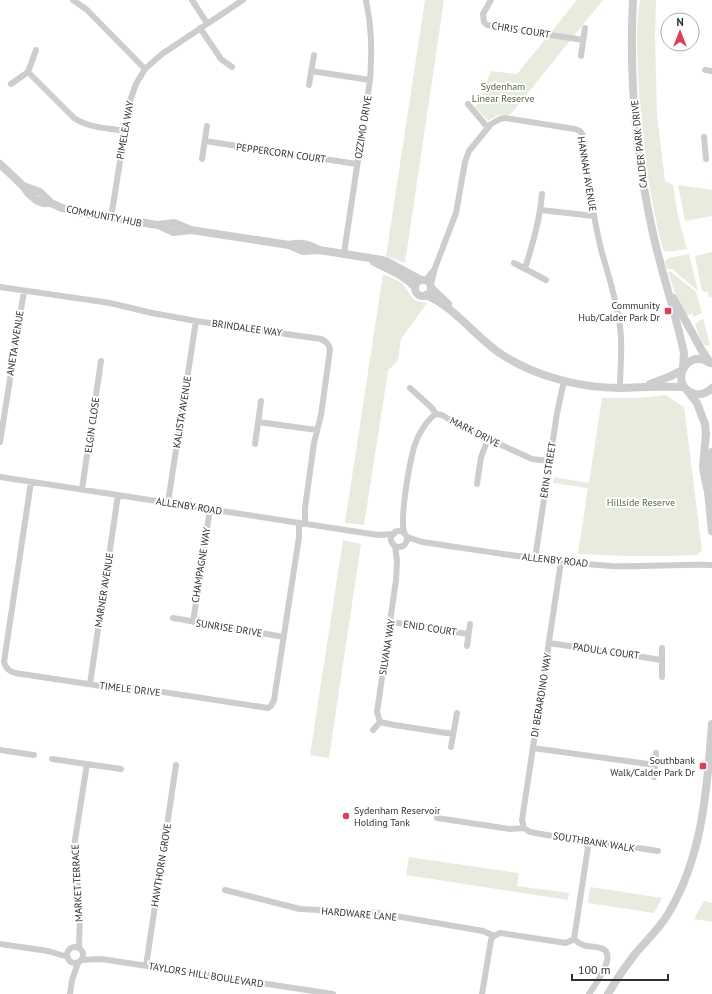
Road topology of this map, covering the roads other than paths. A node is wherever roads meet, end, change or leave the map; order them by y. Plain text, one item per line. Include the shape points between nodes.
1 (73, 0) edge
2 (192, 0) edge
3 (243, 0) edge
4 (366, 0) edge
5 (491, 0) edge
6 (633, 0) edge
7 (207, 23) junction
8 (200, 28) junction
9 (585, 28) dead end
10 (583, 40) junction
11 (36, 50) dead end
12 (314, 55) dead end
13 (581, 56) dead end
14 (232, 66) dead end
15 (145, 69) junction
16 (705, 70) dead end
17 (712, 70) edge
18 (311, 71) junction
19 (28, 72) junction
20 (370, 80) junction
21 (11, 84) dead end
22 (309, 85) dead end
23 (468, 104) dead end
24 (207, 126) dead end
25 (488, 128) junction
26 (125, 131) junction
27 (704, 137) dead end
28 (205, 141) junction
29 (705, 149) junction
30 (712, 150) edge
31 (202, 159) dead end
32 (706, 159) dead end
33 (0, 164) edge
34 (357, 164) junction
35 (542, 194) dead end
36 (541, 210) junction
37 (594, 216) junction
38 (111, 218) junction
39 (344, 253) junction
40 (361, 256) junction
41 (514, 263) dead end
42 (524, 268) junction
43 (546, 280) dead end
44 (427, 283) junction
45 (666, 286) junction
46 (0, 287) edge
47 (415, 287) junction
48 (24, 291) junction
49 (426, 295) junction
50 (460, 319) junction
51 (196, 321) junction
52 (101, 362) dead end
53 (710, 362) edge
54 (683, 369) junction
55 (564, 381) junction
56 (643, 386) junction
57 (410, 388) dead end
58 (622, 388) junction
59 (685, 388) junction
60 (712, 388) edge
61 (261, 401) dead end
62 (436, 414) junction
63 (258, 422) junction
64 (317, 430) junction
65 (488, 439) junction
66 (0, 442) edge
67 (255, 444) dead end
68 (712, 452) edge
69 (549, 462) junction
70 (0, 477) edge
71 (31, 482) junction
72 (477, 484) dead end
73 (82, 490) junction
74 (708, 492) junction
75 (118, 495) junction
76 (168, 502) junction
77 (210, 509) junction
78 (302, 523) junction
79 (712, 531) edge
80 (400, 539) junction
81 (534, 559) junction
82 (712, 561) edge
83 (561, 562) junction
84 (689, 564) junction
85 (712, 565) edge
86 (173, 618) dead end
87 (192, 622) junction
88 (391, 622) junction
89 (470, 624) dead end
90 (468, 634) junction
91 (284, 637) junction
92 (549, 643) junction
93 (467, 646) dead end
94 (662, 648) dead end
95 (662, 660) junction
96 (662, 677) dead end
97 (90, 684) junction
98 (457, 713) dead end
99 (380, 722) junction
100 (712, 724) edge
101 (373, 730) dead end
102 (453, 734) junction
103 (451, 747) dead end
104 (533, 748) junction
105 (0, 750) edge
106 (656, 753) dead end
107 (34, 755) dead end
108 (52, 760) dead end
109 (87, 764) junction
110 (176, 765) dead end
111 (655, 766) junction
112 (120, 769) dead end
113 (654, 777) dead end
114 (437, 818) dead end
115 (524, 828) junction
116 (585, 842) junction
117 (658, 851) dead end
118 (225, 890) dead end
119 (494, 936) junction
120 (574, 939) junction
121 (0, 944) edge
122 (75, 955) junction
123 (146, 966) junction
124 (70, 994) edge
125 (334, 994) edge
126 (482, 994) edge
127 (589, 994) edge
128 (608, 994) edge

1 - 15 street via 87,10
2 - 7 street
3 - 7 street, PIMELEA WAY
4 - 20 street, OZZIMO DRIVE via 372,35
5 - 10 street, CHRIS COURT via 483,14 484,22 488,25
6 - 45 street, CALDER PARK DRIVE via 632,65 638,146 648,212
7 - 8 street, PIMELEA WAY
8 - 14 street via 221,58
8 - 15 street, PIMELEA WAY
9 - 10 street
10 - 13 street
11 - 19 street
12 - 18 street
15 - 26 street, PIMELEA WAY via 130,98
16 - 17 street
18 - 20 street
18 - 22 street
19 - 21 street
19 - 26 street via 80,122
20 - 34 street, OZZIMO DRIVE
23 - 25 street
24 - 28 street
25 - 37 street, HANNAH AVENUE via 500,118 505,118 580,131
25 - 44 street, HANNAH AVENUE via 469,151 456,213
26 - 38 street, PIMELEA WAY
27 - 29 street
28 - 31 street
28 - 34 street, PEPPERCORN COURT
29 - 30 street
29 - 32 street
33 - 38 street, COMMUNITY HUB via 36,200 85,214
34 - 39 street, OZZIMO DRIVE
35 - 36 street
36 - 37 street
36 - 42 street via 532,248
37 - 58 street, HANNAH AVENUE via 617,309
38 - 39 street, COMMUNITY HUB via 158,226 173,232 191,230 289,245 303,251
39 - 40 street, COMMUNITY HUB
40 - 44 street, COMMUNITY HUB via 386,261
40 - 47 street, COMMUNITY HUB via 400,274
41 - 42 street
42 - 43 street
44 - 47 street via 417,283
44 - 49 street via 430,292
44 - 50 street, COMMUNITY HUB
45 - 53 street, CALDER PARK DRIVE
45 - 54 street, CALDER PARK DRIVE via 684,352
46 - 48 street, BRINDALEE WAY
47 - 49 street via 418,294
48 - 51 street, BRINDALEE WAY via 110,303
48 - 66 street, ANETA AVENUE
49 - 50 street, COMMUNITY HUB
50 - 55 street, COMMUNITY HUB via 501,354 523,366
51 - 64 street, BRINDALEE WAY via 326,341 330,350
51 - 76 street, KALISTA AVENUE
52 - 73 street, ELGIN CLOSE
53 - 54 street, COMMUNITY HUB via 692,360
54 - 56 street, COMMUNITY HUB
54 - 59 street, CALDER PARK DRIVE via 681,379
55 - 58 street, COMMUNITY HUB
55 - 69 street, ERIN STREET via 556,413
56 - 58 street, COMMUNITY HUB
56 - 59 street, COMMUNITY HUB
57 - 62 street, MARK DRIVE
59 - 60 street, COMMUNITY HUB via 702,394
59 - 74 street via 697,403 705,424 703,466
61 - 63 street
62 - 65 street, MARK DRIVE
62 - 80 street, SILVANA WAY via 414,446
63 - 64 street
63 - 67 street
64 - 78 street, BRINDALEE WAY
65 - 69 street, MARK DRIVE via 532,459
65 - 72 street via 481,457
68 - 74 street
69 - 81 street, ERIN STREET
70 - 71 street, ALLENBY ROAD
71 - 73 street, ALLENBY ROAD
71 - 97 street, TIMELE DRIVE via 4,662 10,671 15,673
73 - 75 street, ALLENBY ROAD
74 - 79 street
75 - 76 street, ALLENBY ROAD
75 - 97 street, MARNER AVENUE
76 - 77 street, ALLENBY ROAD
77 - 78 street, ALLENBY ROAD
77 - 87 street, CHAMPAGNE WAY
78 - 80 street, ALLENBY ROAD
78 - 91 street, TIMELE DRIVE
80 - 81 street, ALLENBY ROAD
80 - 88 street, SILVANA WAY
81 - 83 street, ALLENBY ROAD
82 - 84 street, ALLENBY ROAD
83 - 84 street, ALLENBY ROAD via 613,566
83 - 92 street, DI BERARDINO WAY
84 - 85 street, ALLENBY ROAD
86 - 87 street, SUNRISE DRIVE
87 - 91 street, SUNRISE DRIVE
88 - 90 street, ENID COURT
88 - 99 street, SILVANA WAY via 377,712
89 - 90 street, ENID COURT
90 - 93 street, ENID COURT
91 - 97 street, TIMELE DRIVE via 274,700 268,708 137,688
92 - 95 street, PADULA COURT
92 - 104 street, DI BERARDINO WAY
94 - 95 street
95 - 96 street
98 - 102 street
99 - 101 street
99 - 102 street
100 - 128 street via 702,814 696,850 688,873 667,915
102 - 103 street
104 - 111 street
104 - 115 street, DI BERARDINO WAY via 522,821
105 - 107 street
106 - 111 street
108 - 109 street
109 - 112 street
109 - 122 street, MARKET TERRACE via 74,840 79,900
110 - 123 street, HAWTHORN GROVE
111 - 113 street
114 - 115 street, SOUTHBANK WALK via 510,829
115 - 116 street, SOUTHBANK WALK via 530,832
116 - 117 street, SOUTHBANK WALK
116 - 120 street via 588,847
118 - 119 street, HARDWARE LANE via 289,907 378,913 483,931
119 - 120 street via 500,933 566,943
119 - 126 street via 491,940
120 - 127 street via 585,946 603,949 608,957 607,965
121 - 122 street, TAYLORS HILL BOULEVARD
122 - 123 street, TAYLORS HILL BOULEVARD
122 - 124 street, MARKET TERRACE
123 - 125 street, TAYLORS HILL BOULEVARD

